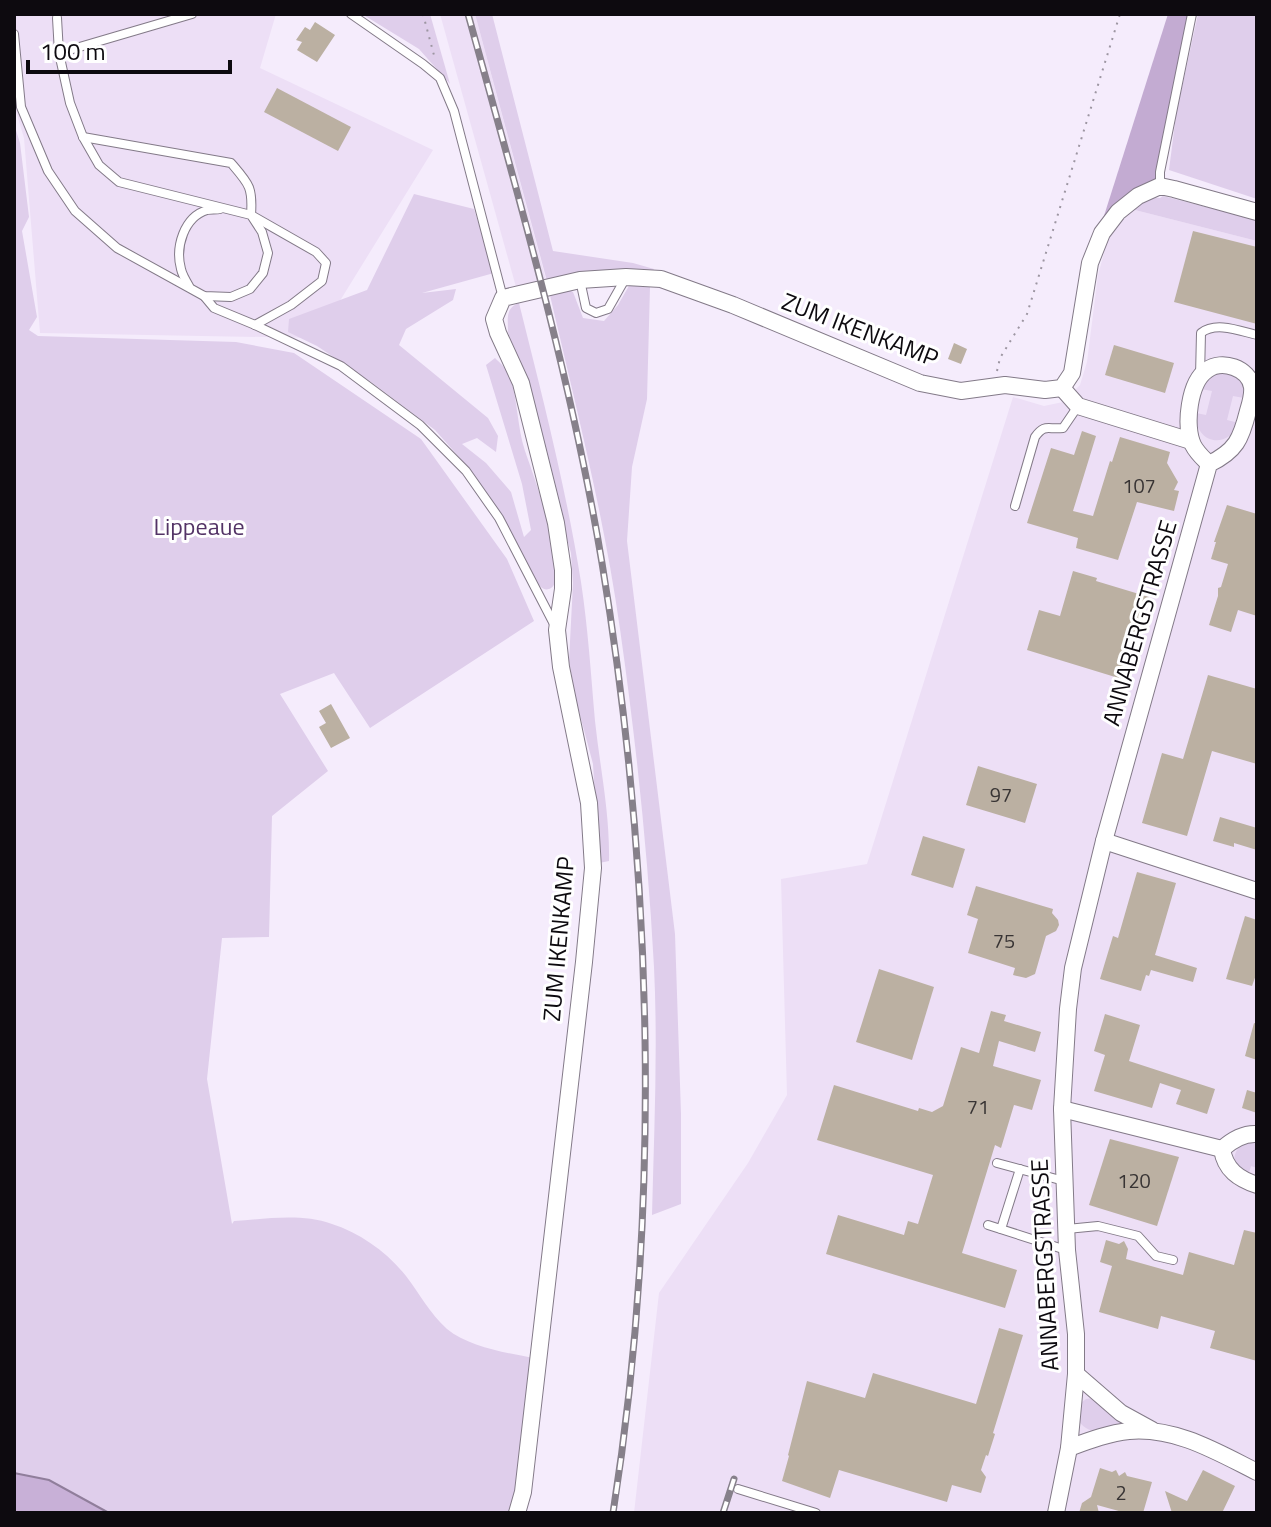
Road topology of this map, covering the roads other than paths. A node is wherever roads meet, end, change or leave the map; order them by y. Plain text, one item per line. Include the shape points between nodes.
1 (67, 14) edge
2 (192, 14) edge
3 (351, 14) edge
4 (1192, 14) edge
5 (57, 16) edge
6 (14, 34) edge
7 (59, 53) junction
8 (83, 137) junction
9 (1160, 186) junction
10 (226, 209) junction
11 (1257, 212) edge
12 (251, 215) junction
13 (626, 277) junction
14 (580, 280) junction
15 (189, 287) junction
16 (204, 296) junction
17 (510, 297) junction
18 (255, 325) junction
19 (1257, 335) edge
20 (1252, 374) edge
21 (1200, 376) junction
22 (1062, 388) junction
23 (1078, 406) junction
24 (1191, 441) junction
25 (1209, 464) junction
26 (1015, 506) dead end
27 (557, 630) junction
28 (1104, 841) junction
29 (1257, 891) edge
30 (1062, 1109) junction
31 (1257, 1134) edge
32 (1222, 1149) junction
33 (997, 1163) dead end
34 (1020, 1169) junction
35 (1064, 1181) junction
36 (1257, 1185) edge
37 (988, 1225) dead end
38 (1001, 1229) junction
39 (1066, 1229) junction
40 (1067, 1250) junction
41 (1173, 1260) dead end
42 (1076, 1374) junction
43 (1154, 1431) junction
44 (1069, 1448) junction
45 (1257, 1472) edge
46 (738, 1489) dead end
47 (517, 1513) edge
48 (816, 1513) edge
49 (1056, 1513) edge

1 - 5 lane
2 - 7 lane
3 - 17 lane via 440,78
4 - 9 lane
5 - 7 lane
6 - 15 lane via 21,107 48,171 75,211 117,248
7 - 8 lane
8 - 10 lane via 99,165 119,182
8 - 12 lane via 231,163 252,194
9 - 11 street
9 - 22 street via 1118,212 1102,233 1090,263 1072,373
10 - 12 lane
10 - 15 lane via 194,217 184,232 178,248
12 - 16 lane via 268,253 263,273 250,289 231,297
12 - 18 lane via 326,263 322,281
13 - 14 street, ZUM IKENKAMP
13 - 14 lane via 608,309 596,313 586,308
13 - 22 street, ZUM IKENKAMP via 661,279 920,383 961,391 1005,385
14 - 17 street, ZUM IKENKAMP
15 - 16 lane
16 - 18 lane via 214,308
17 - 27 street, ZUM IKENKAMP via 494,319 521,383 556,523 563,579
18 - 27 lane via 341,366 443,447 499,518
19 - 21 lane via 1207,327 1201,333
20 - 21 street via 1218,364
20 - 25 street via 1242,435
21 - 24 street via 1189,416
22 - 23 street
23 - 24 street
23 - 26 lane via 1063,428 1045,427 1035,437
24 - 25 street
25 - 28 street, ANNABERGSTRASSE
27 - 47 street, ZUM IKENKAMP via 589,803 593,868
28 - 29 street
28 - 30 street, ANNABERGSTRASSE via 1073,968
30 - 32 street
30 - 35 street, ANNABERGSTRASSE
31 - 32 street via 1241,1136
32 - 36 street via 1235,1175
33 - 34 lane
34 - 35 lane
34 - 38 lane
35 - 39 street, ANNABERGSTRASSE
37 - 38 lane
38 - 40 lane
39 - 40 street, ANNABERGSTRASSE
39 - 41 lane via 1098,1226 1138,1236 1156,1256
40 - 42 street, ANNABERGSTRASSE
42 - 43 street via 1121,1413
42 - 44 street, ANNABERGSTRASSE
43 - 44 street via 1114,1434
43 - 45 street via 1187,1439
44 - 49 street, ANNABERGSTRASSE
46 - 48 lane

